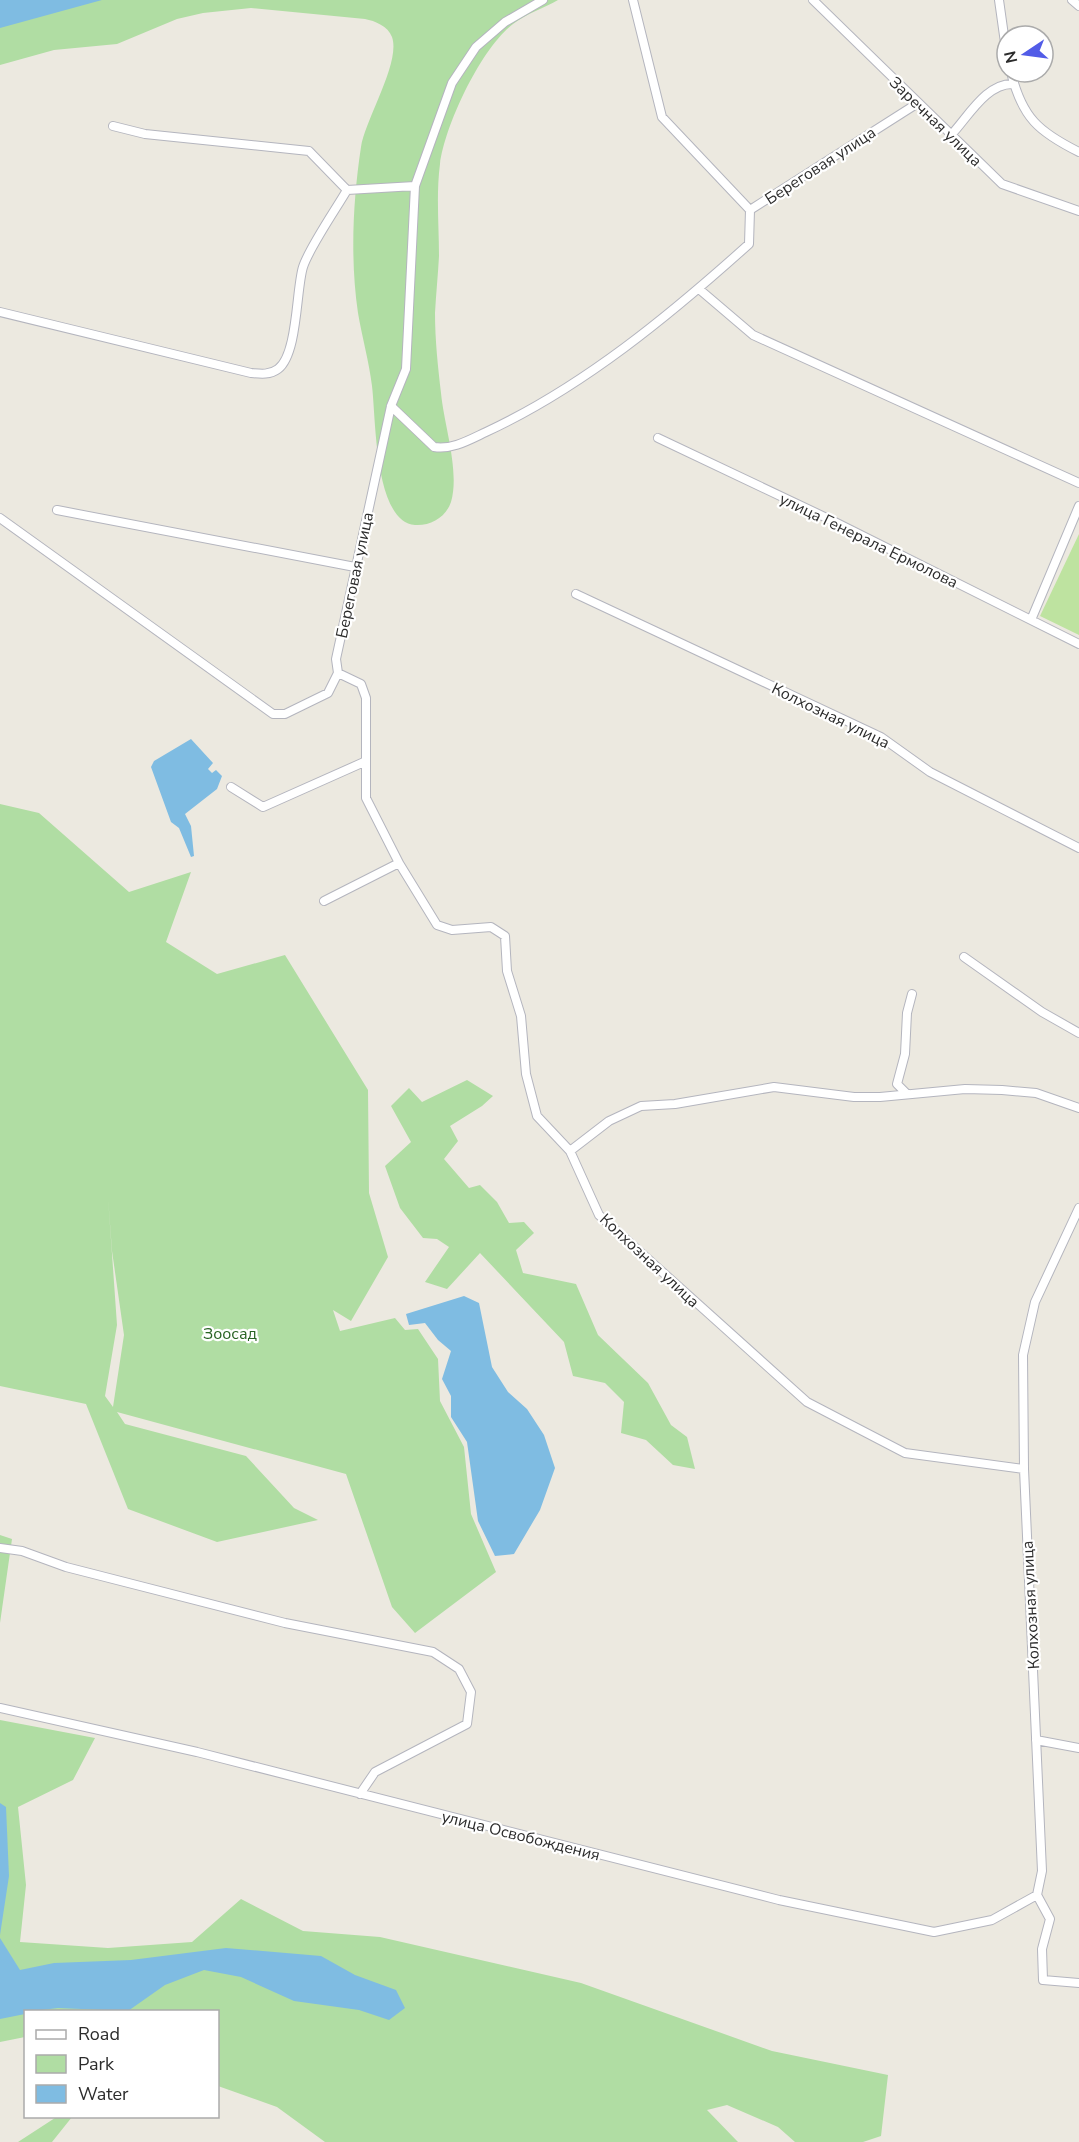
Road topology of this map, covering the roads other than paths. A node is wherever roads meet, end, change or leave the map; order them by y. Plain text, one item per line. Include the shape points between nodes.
1 (543, 0) edge
2 (633, 0) edge
3 (813, 0) edge
4 (999, 0) edge
5 (1072, 0) edge
6 (1079, 6) edge
7 (1002, 24) edge
8 (1002, 84) edge
9 (1014, 84) edge
10 (918, 103) junction
11 (113, 126) dead end
12 (951, 135) junction
13 (1079, 152) edge
14 (415, 186) junction
15 (347, 190) junction
16 (750, 210) junction
17 (1079, 211) edge
18 (699, 289) junction
19 (0, 312) edge
20 (391, 406) junction
21 (658, 438) dead end
22 (1079, 483) edge
23 (1079, 506) edge
24 (57, 510) dead end
25 (0, 518) edge
26 (355, 567) junction
27 (576, 594) dead end
28 (1031, 620) junction
29 (1079, 644) edge
30 (338, 673) junction
31 (364, 762) junction
32 (231, 787) dead end
33 (1079, 848) edge
34 (399, 863) junction
35 (324, 901) dead end
36 (964, 957) dead end
37 (912, 994) dead end
38 (1079, 1033) edge
39 (908, 1094) junction
40 (1079, 1108) edge
41 (570, 1151) junction
42 (1079, 1208) edge
43 (1024, 1469) junction
44 (0, 1548) edge
45 (0, 1708) edge
46 (1036, 1740) junction
47 (1079, 1748) edge
48 (360, 1794) junction
49 (1037, 1895) junction
50 (1079, 1983) edge

1 - 14 street, Береговая улица via 505,22 476,47 452,83
2 - 16 street, Береговая улица via 662,117
3 - 10 street, Заречная улица
4 - 7 street
5 - 6 street
8 - 12 street via 991,90
9 - 13 street via 1028,114 1046,136
10 - 12 street, Заречная улица
10 - 16 street, Береговая улица
11 - 15 street via 145,134 309,151
12 - 17 street, Заречная улица via 1002,184
14 - 15 street
14 - 20 street, Береговая улица via 406,369
15 - 19 street via 303,266 300,303 287,356 279,368 267,374
16 - 18 street via 749,244
18 - 20 street via 527,413 460,444 443,449 434,447
18 - 22 street via 753,335
20 - 26 street, Береговая улица
21 - 28 street, улица Генерала Ермолова
23 - 28 street
24 - 26 street
25 - 30 street via 273,714 285,714 328,693
26 - 30 street, Береговая улица via 336,659
27 - 33 street, Колхозная улица via 881,737 930,772
28 - 29 street, улица Генерала Ермолова
30 - 31 street via 361,684 366,698
31 - 32 street via 263,807
31 - 34 street via 366,798
34 - 35 street
34 - 41 street, Колхозная улица via 437,925 452,930 491,927 505,936 507,971 521,1016 526,1074 537,1116
36 - 38 street
37 - 39 street via 897,1084
39 - 40 street via 965,1089 1036,1093
39 - 41 street via 854,1097 774,1087 641,1106 609,1120
41 - 43 street, Колхозная улица via 599,1215 807,1402 905,1453
42 - 43 street, Колхозная улица via 1035,1302 1023,1355
43 - 46 street, Колхозная улица
44 - 48 street via 285,1623 433,1652 459,1669 471,1692 467,1724 375,1772
45 - 48 street, улица Освобождения
46 - 47 street
46 - 49 street, Колхозная улица via 1042,1871
48 - 49 street, улица Освобождения via 779,1900 934,1932 992,1920
49 - 50 street via 1050,1919 1042,1949 1043,1980

